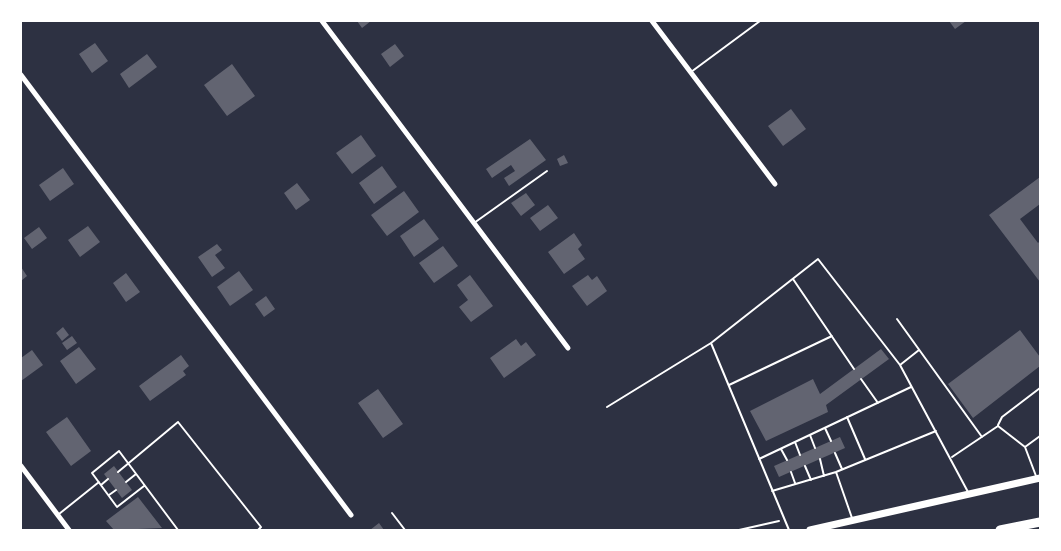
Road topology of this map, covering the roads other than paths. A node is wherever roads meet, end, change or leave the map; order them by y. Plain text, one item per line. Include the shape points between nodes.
1 (322, 21) edge
2 (652, 21) edge
3 (760, 21) edge
4 (691, 72) junction
5 (21, 75) edge
6 (547, 171) dead end
7 (775, 184) dead end
8 (474, 224) junction
9 (793, 279) junction
10 (897, 319) dead end
11 (832, 336) junction
12 (711, 343) junction
13 (568, 348) dead end
14 (919, 350) junction
15 (900, 365) junction
16 (854, 369) dead end
17 (861, 379) dead end
18 (729, 385) junction
19 (911, 387) junction
20 (1040, 388) edge
21 (878, 403) junction
22 (606, 407) dead end
23 (847, 417) junction
24 (998, 426) junction
25 (825, 428) junction
26 (937, 431) junction
27 (810, 435) junction
28 (1040, 436) edge
29 (982, 437) junction
30 (831, 441) dead end
31 (795, 442) junction
32 (1025, 447) junction
33 (815, 448) dead end
34 (781, 449) junction
35 (835, 453) dead end
36 (800, 455) dead end
37 (951, 457) junction
38 (759, 459) junction
39 (820, 459) dead end
40 (787, 460) dead end
41 (865, 460) junction
42 (129, 464) junction
43 (21, 466) edge
44 (805, 466) dead end
45 (842, 470) junction
46 (118, 472) dead end
47 (791, 472) dead end
48 (836, 472) junction
49 (136, 474) junction
50 (824, 476) junction
51 (108, 479) dead end
52 (1038, 479) edge
53 (811, 480) junction
54 (126, 482) dead end
55 (100, 484) junction
56 (795, 484) junction
57 (144, 486) junction
58 (116, 490) dead end
59 (772, 491) junction
60 (969, 494) junction
61 (109, 495) junction
62 (392, 513) dead end
63 (57, 515) junction
64 (351, 515) dead end
65 (853, 520) junction
66 (1040, 522) edge
67 (69, 530) edge
68 (178, 530) edge
69 (258, 530) edge
70 (405, 530) edge
71 (789, 530) edge
72 (810, 530) edge
73 (1000, 530) edge

1 - 8 street
2 - 4 street
3 - 4 lane
4 - 7 street
5 - 64 street
6 - 8 lane
8 - 13 street
9 - 11 lane
9 - 12 lane
9 - 15 lane via 818,259
10 - 14 lane
11 - 16 lane
11 - 18 lane
12 - 18 lane
12 - 22 lane
14 - 15 lane
14 - 29 lane
15 - 19 lane
17 - 21 lane
18 - 38 lane
19 - 21 lane
19 - 26 lane
20 - 24 lane via 1002,417
21 - 23 lane
23 - 25 lane
23 - 41 lane
24 - 29 lane
24 - 32 lane
25 - 27 lane
25 - 30 lane
26 - 37 lane
26 - 41 lane
27 - 31 lane
27 - 33 lane
28 - 32 lane
29 - 37 lane
31 - 34 lane
31 - 36 lane
32 - 52 lane
34 - 38 lane
34 - 40 lane
35 - 45 lane
37 - 60 lane
38 - 59 lane
39 - 50 lane
41 - 45 lane
42 - 46 lane
42 - 49 lane
42 - 55 lane via 119,451 92,473
42 - 69 lane via 178,422 261,527
43 - 63 street
44 - 53 lane
45 - 48 lane
47 - 56 lane
48 - 50 lane
48 - 65 lane
49 - 54 lane
49 - 57 lane
50 - 53 lane
51 - 55 lane
52 - 60 main road
53 - 56 lane
55 - 61 lane
55 - 63 lane
56 - 59 lane
57 - 61 lane via 117,507
57 - 68 lane
58 - 61 lane
59 - 71 lane
60 - 65 main road
62 - 70 lane
63 - 67 street
65 - 72 main road
66 - 73 highway

